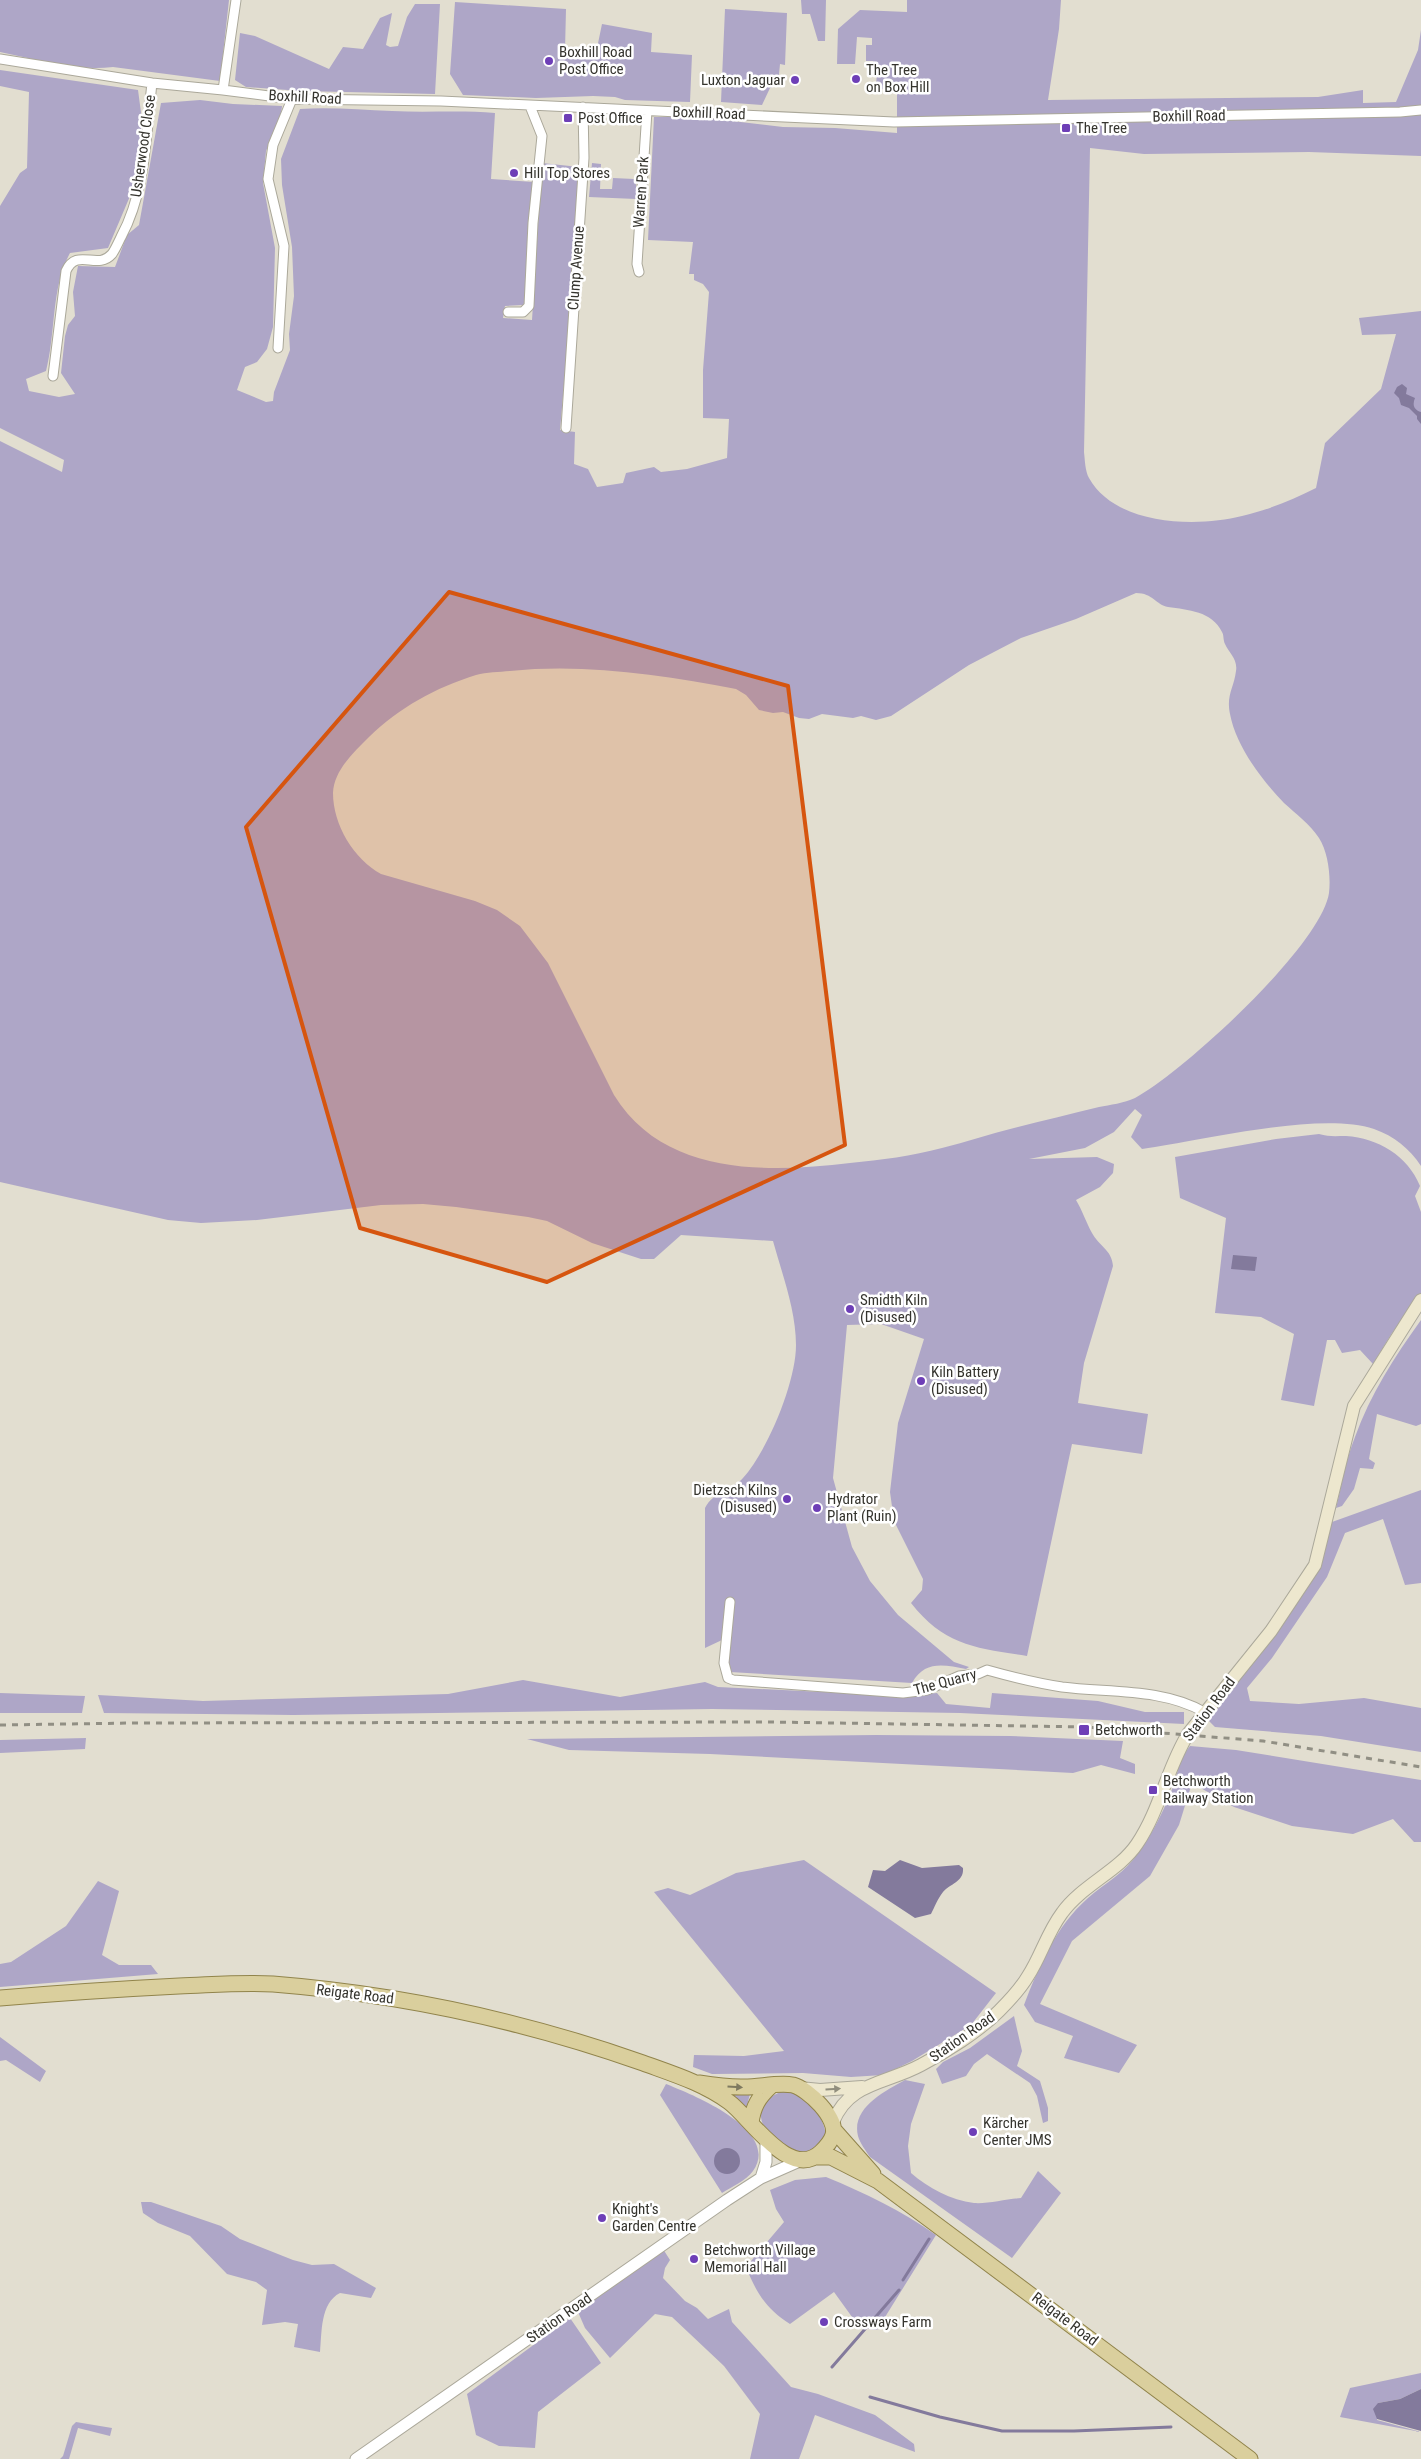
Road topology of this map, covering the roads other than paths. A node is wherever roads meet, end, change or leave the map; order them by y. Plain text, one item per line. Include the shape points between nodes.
1 (236, 0) edge
2 (0, 59) edge
3 (152, 83) junction
4 (223, 90) junction
5 (292, 99) junction
6 (530, 106) junction
7 (583, 107) junction
8 (1421, 110) edge
9 (646, 111) junction
10 (640, 272) dead end
11 (508, 312) dead end
12 (278, 348) dead end
13 (53, 376) dead end
14 (566, 428) dead end
15 (1421, 1300) edge
16 (730, 1602) dead end
17 (1204, 1712) junction
18 (0, 1998) edge
19 (699, 2083) junction
20 (771, 2086) junction
21 (867, 2086) junction
22 (800, 2088) junction
23 (751, 2122) junction
24 (833, 2126) junction
25 (766, 2141) junction
26 (810, 2158) junction
27 (761, 2178) junction
28 (878, 2181) junction
29 (356, 2459) edge
30 (1250, 2459) edge

1 - 4 street
2 - 3 street, Boxhill Road
3 - 4 street, Boxhill Road
3 - 13 street, Usherwood Close via 141,180 131,219 111,254 102,261 75,259 69,264
4 - 5 street, Boxhill Road
5 - 6 street, Boxhill Road
5 - 12 street via 273,146 268,179 284,246
6 - 7 street, Boxhill Road
6 - 11 street via 542,136 529,306 523,312
7 - 9 street, Boxhill Road
7 - 14 street, Clump Avenue via 584,158
8 - 9 street, Boxhill Road via 901,122
9 - 10 street, Warren Park via 637,264
15 - 17 main road, Station Road via 1354,1406 1315,1565 1272,1631
16 - 17 street, The Quarry via 724,1663 728,1678 733,1680 903,1693 927,1690 958,1676 987,1670 1062,1687 1134,1693 1186,1702
17 - 21 main road, Station Road via 1180,1749 1136,1846 1079,1893 1062,1912 1042,1944 1028,1977 998,2012 922,2065
18 - 19 main road, Reigate Road via 102,1990 273,1984 387,1998 499,2020 582,2043
19 -> 20 main road, Reigate Road via 739,2088
19 - 23 main road, Reigate Road via 731,2103
20 - 22 main road
20 - 23 main road via 752,2109
22 -> 21 main road, Station Road via 820,2090
21 - 24 main road, Station Road via 848,2097 838,2108
22 - 24 main road via 823,2108
23 - 25 main road
24 - 26 main road via 831,2140
24 - 28 main road, Reigate Road
25 - 26 main road via 791,2157
25 - 27 street via 766,2162
26 - 27 street, Station Road
26 - 28 main road, Reigate Road via 830,2157
27 - 29 street, Station Road
28 - 30 main road, Reigate Road

